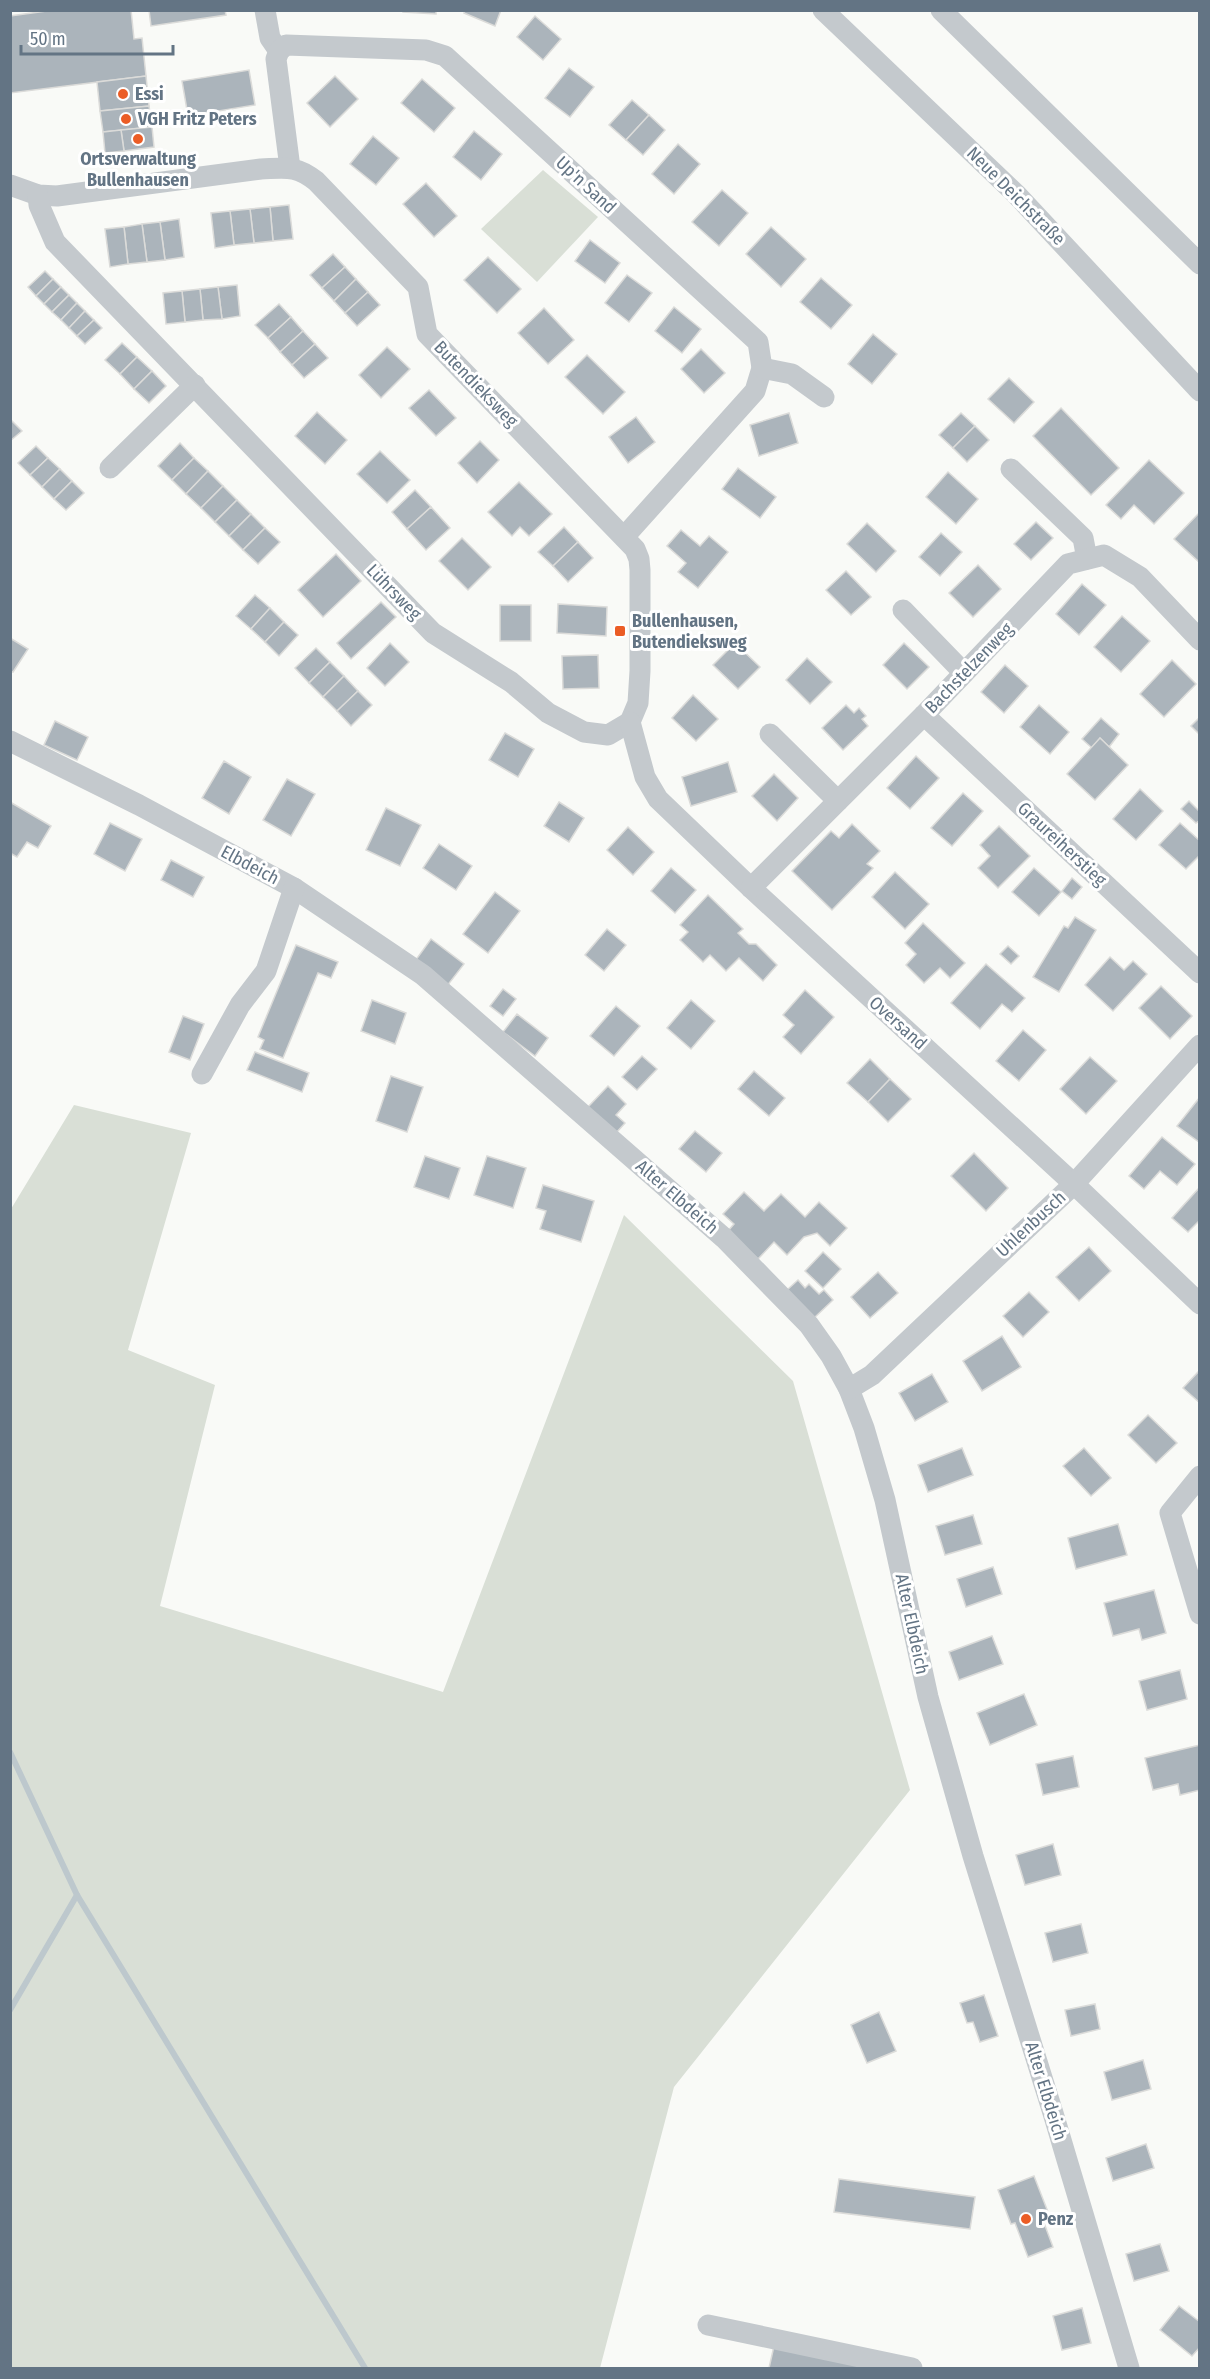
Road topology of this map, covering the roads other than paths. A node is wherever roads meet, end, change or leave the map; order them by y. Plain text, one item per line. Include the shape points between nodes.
1 (265, 10) edge
2 (823, 10) edge
3 (941, 10) edge
4 (279, 51) junction
5 (290, 168) junction
6 (10, 186) edge
7 (38, 195) junction
8 (1200, 264) edge
9 (762, 368) junction
10 (195, 385) junction
11 (1200, 391) edge
12 (824, 397) dead end
13 (110, 468) dead end
14 (1011, 469) dead end
15 (624, 537) junction
16 (1087, 559) junction
17 (903, 610) dead end
18 (1200, 640) edge
19 (964, 674) junction
20 (924, 715) junction
21 (630, 722) junction
22 (770, 734) dead end
23 (10, 741) edge
24 (838, 801) junction
25 (294, 888) junction
26 (751, 888) junction
27 (1200, 973) edge
28 (472, 1018) joint
29 (1200, 1045) edge
30 (202, 1074) dead end
31 (1074, 1184) junction
32 (1200, 1304) edge
33 (849, 1389) junction
34 (1200, 1476) edge
35 (1200, 1614) edge
36 (708, 2325) dead end
37 (912, 2368) edge
38 (1129, 2368) edge

1 - 4 street via 270,38
2 - 11 street, Neue Deichstraße via 1016,194
3 - 8 street
4 - 5 street via 277,71
4 - 9 street, Up'n Sand via 295,43 426,50 445,56 758,342
5 - 7 street via 81,194
5 - 15 street, Butendieksweg via 299,169 316,182 418,287 427,334
6 - 7 street
7 - 10 street, Lührsweg via 56,242
9 - 12 street via 792,374
9 - 15 street via 755,391
10 - 13 street
10 - 21 street, Lührsweg via 434,633 511,682 548,713 584,732 608,735
14 - 16 street via 1083,538
15 - 21 street, Butendieksweg via 639,559 640,570 638,704
16 - 18 street via 1104,555 1140,578
16 - 19 street, Bachstelzenweg via 1068,564
17 - 19 street
19 - 20 street, Bachstelzenweg
20 - 24 street, Bachstelzenweg
20 - 27 street, Graureiherstieg
21 - 26 street, Oversand via 645,777 658,799
22 - 24 street
23 - 25 street, Elbdeich
24 - 26 street, Bachstelzenweg
25 - 28 street, Elbdeich via 423,975
25 - 30 street via 266,971 240,1005
26 - 31 street, Oversand
28 - 33 street, Alter Elbdeich via 761,1274 809,1325
29 - 31 street, Uhlenbusch
31 - 32 street, Oversand
31 - 33 street, Uhlenbusch via 872,1375
33 - 38 street, Alter Elbdeich via 885,1500 928,1697 972,1856
34 - 35 street via 1170,1513
36 - 37 street

